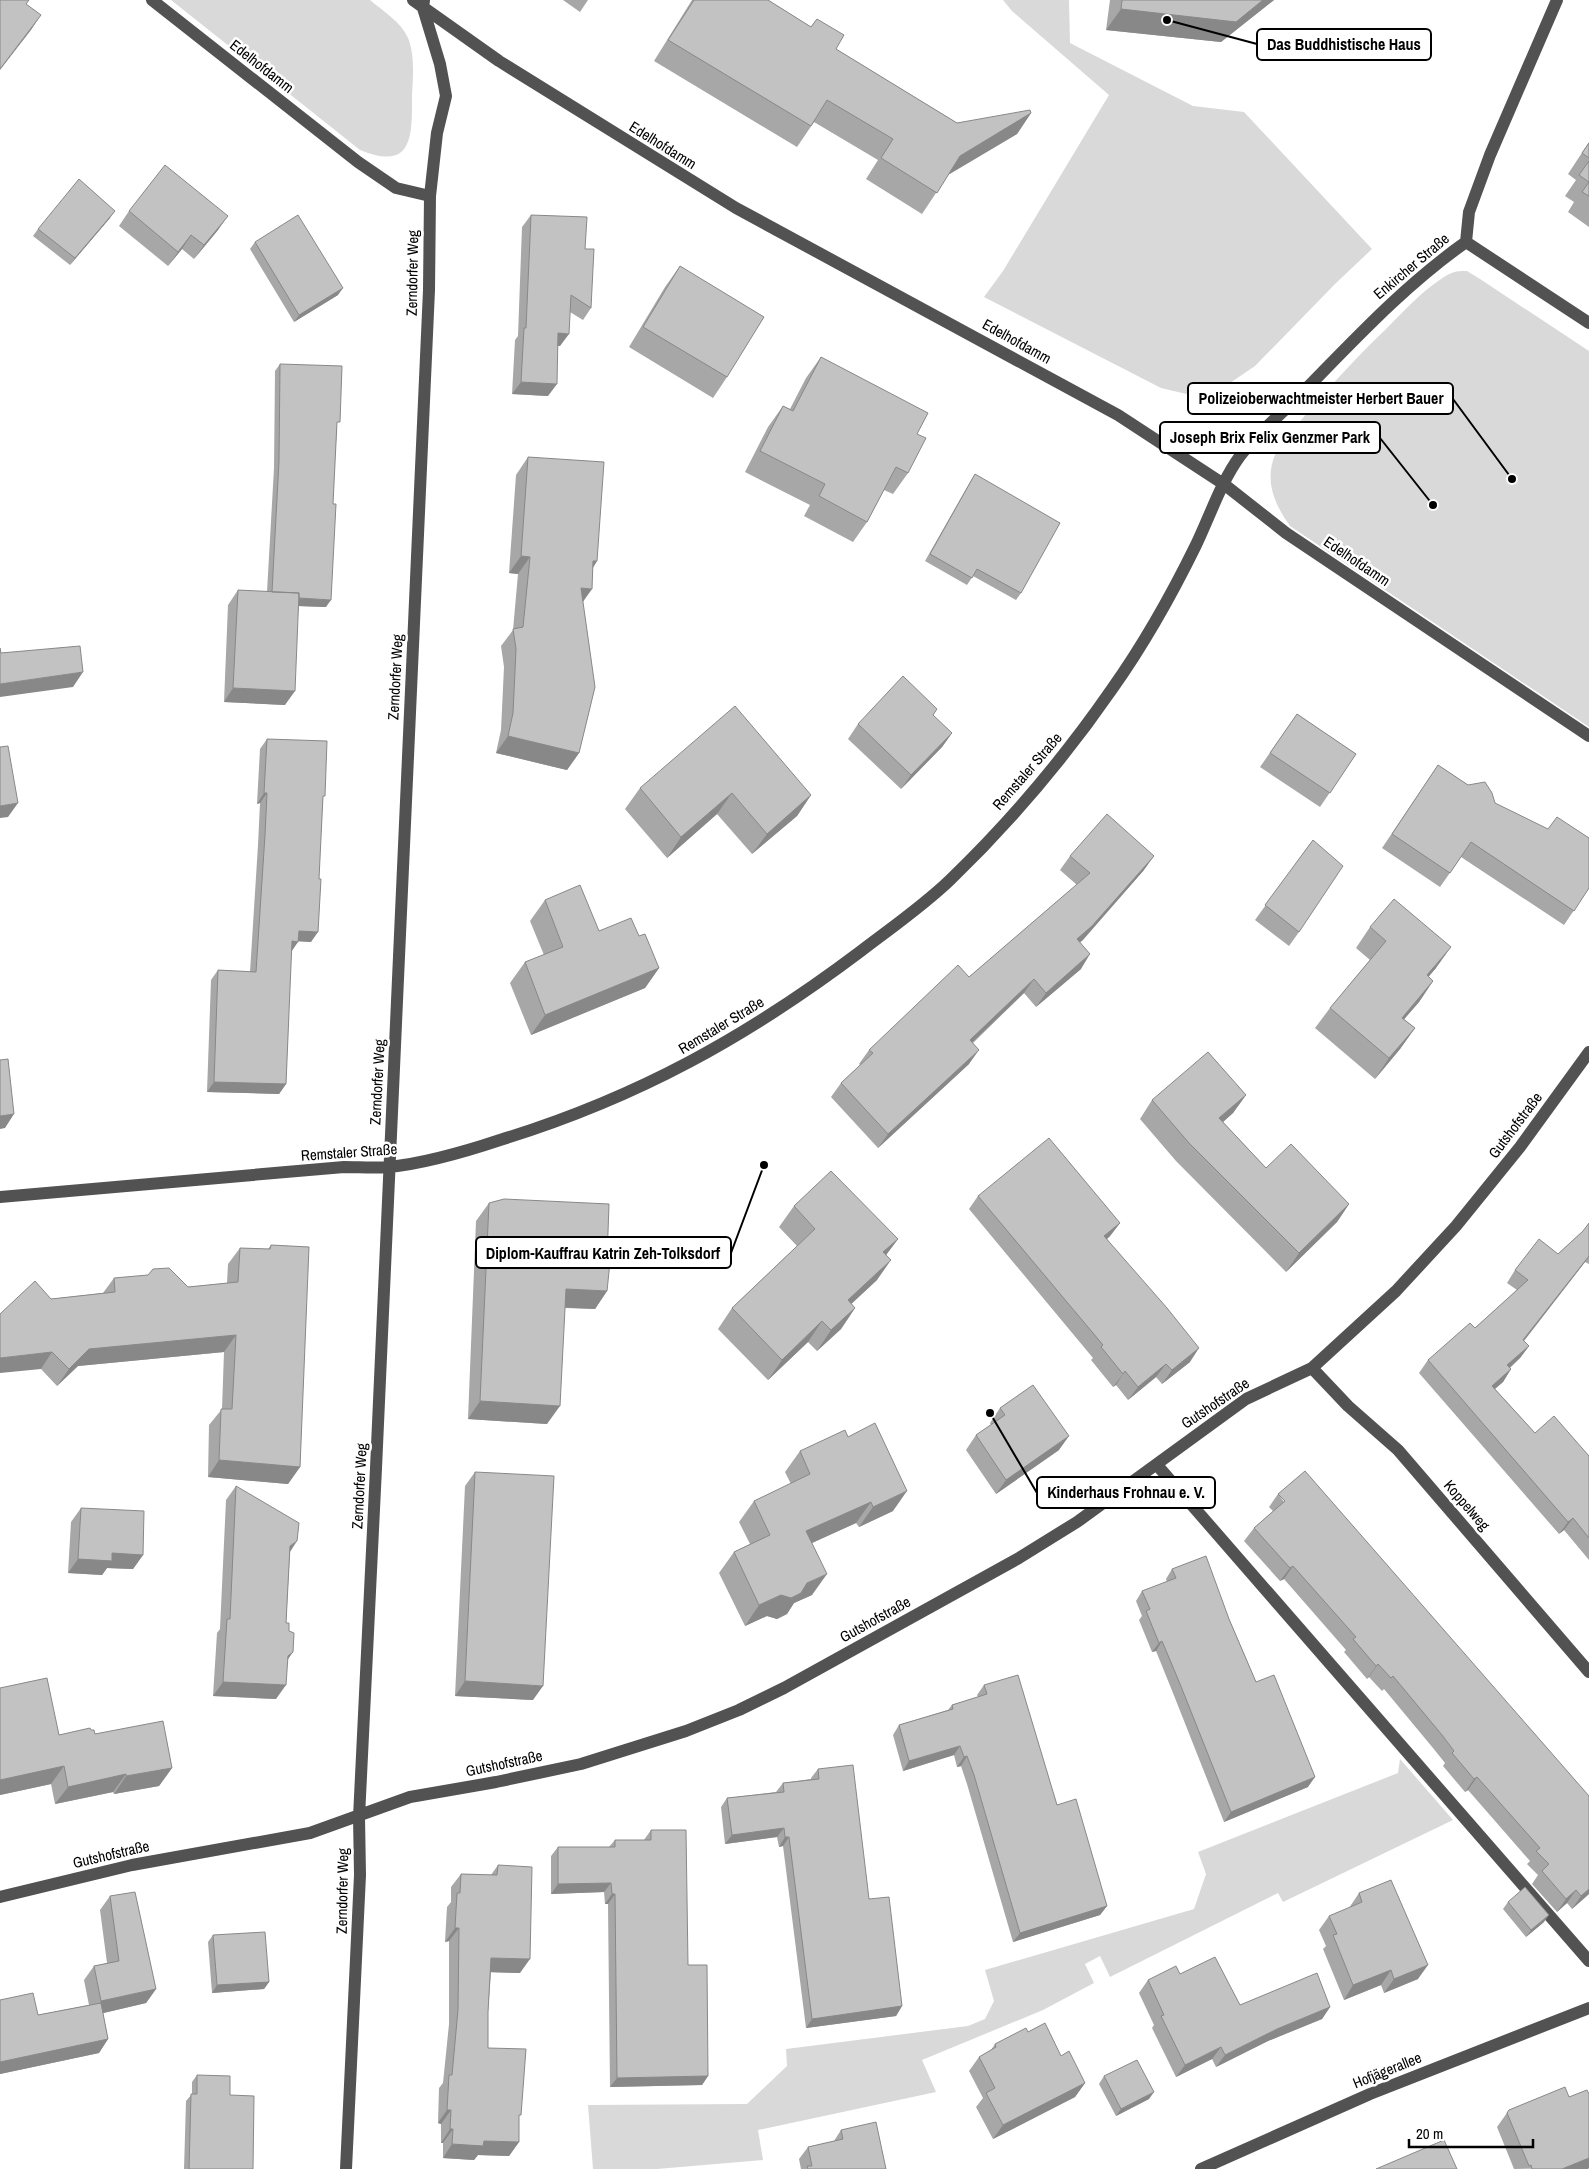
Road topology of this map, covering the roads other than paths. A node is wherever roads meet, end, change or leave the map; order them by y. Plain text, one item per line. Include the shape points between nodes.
1 (152, 0) edge
2 (412, 0) edge
3 (1557, 0) edge
4 (423, 4) edge
5 (430, 196) junction
6 (1466, 242) junction
7 (1589, 324) edge
8 (1224, 485) junction
9 (1589, 736) edge
10 (1589, 1052) edge
11 (389, 1167) junction
12 (0, 1197) edge
13 (1312, 1368) junction
14 (1157, 1465) junction
15 (1589, 1672) edge
16 (359, 1817) junction
17 (0, 1897) edge
18 (1589, 1961) edge
19 (1589, 2008) edge
20 (346, 2169) edge
21 (1200, 2169) edge

1 - 5 street, Edelhofdamm via 358,162 396,188
2 - 4 street, Edelhofdamm
3 - 6 street, Enkircher Straße via 1490,155 1469,212
4 - 5 street, Zerndorfer Weg via 446,96 437,133
4 - 8 street, Edelhofdamm via 499,61 680,175 1118,415
5 - 11 street, Zerndorfer Weg via 429,290
6 - 7 street
6 - 8 street, Enkircher Straße via 1410,285 1353,340 1240,457
8 - 9 street, Edelhofdamm via 1286,533
8 - 11 street, Remstaler Straße via 1193,551 1139,649 1112,690 1068,750 949,881 924,903 804,993 671,1073 535,1130 430,1160
10 - 13 street, Gutshofstraße via 1520,1147 1456,1226 1396,1291
11 - 12 street, Remstaler Straße via 334,1168
11 - 16 street, Zerndorfer Weg
13 - 14 street, Gutshofstraße via 1246,1398
13 - 15 street, Koppelweg via 1348,1406 1398,1450
14 - 16 street, Gutshofstraße via 1077,1522 1019,1558 739,1710 621,1753 496,1782 410,1797
14 - 18 street
16 - 17 street, Gutshofstraße via 310,1832 132,1865
16 - 20 street, Zerndorfer Weg via 360,1874
19 - 21 street, Hofjägerallee via 1370,2094

